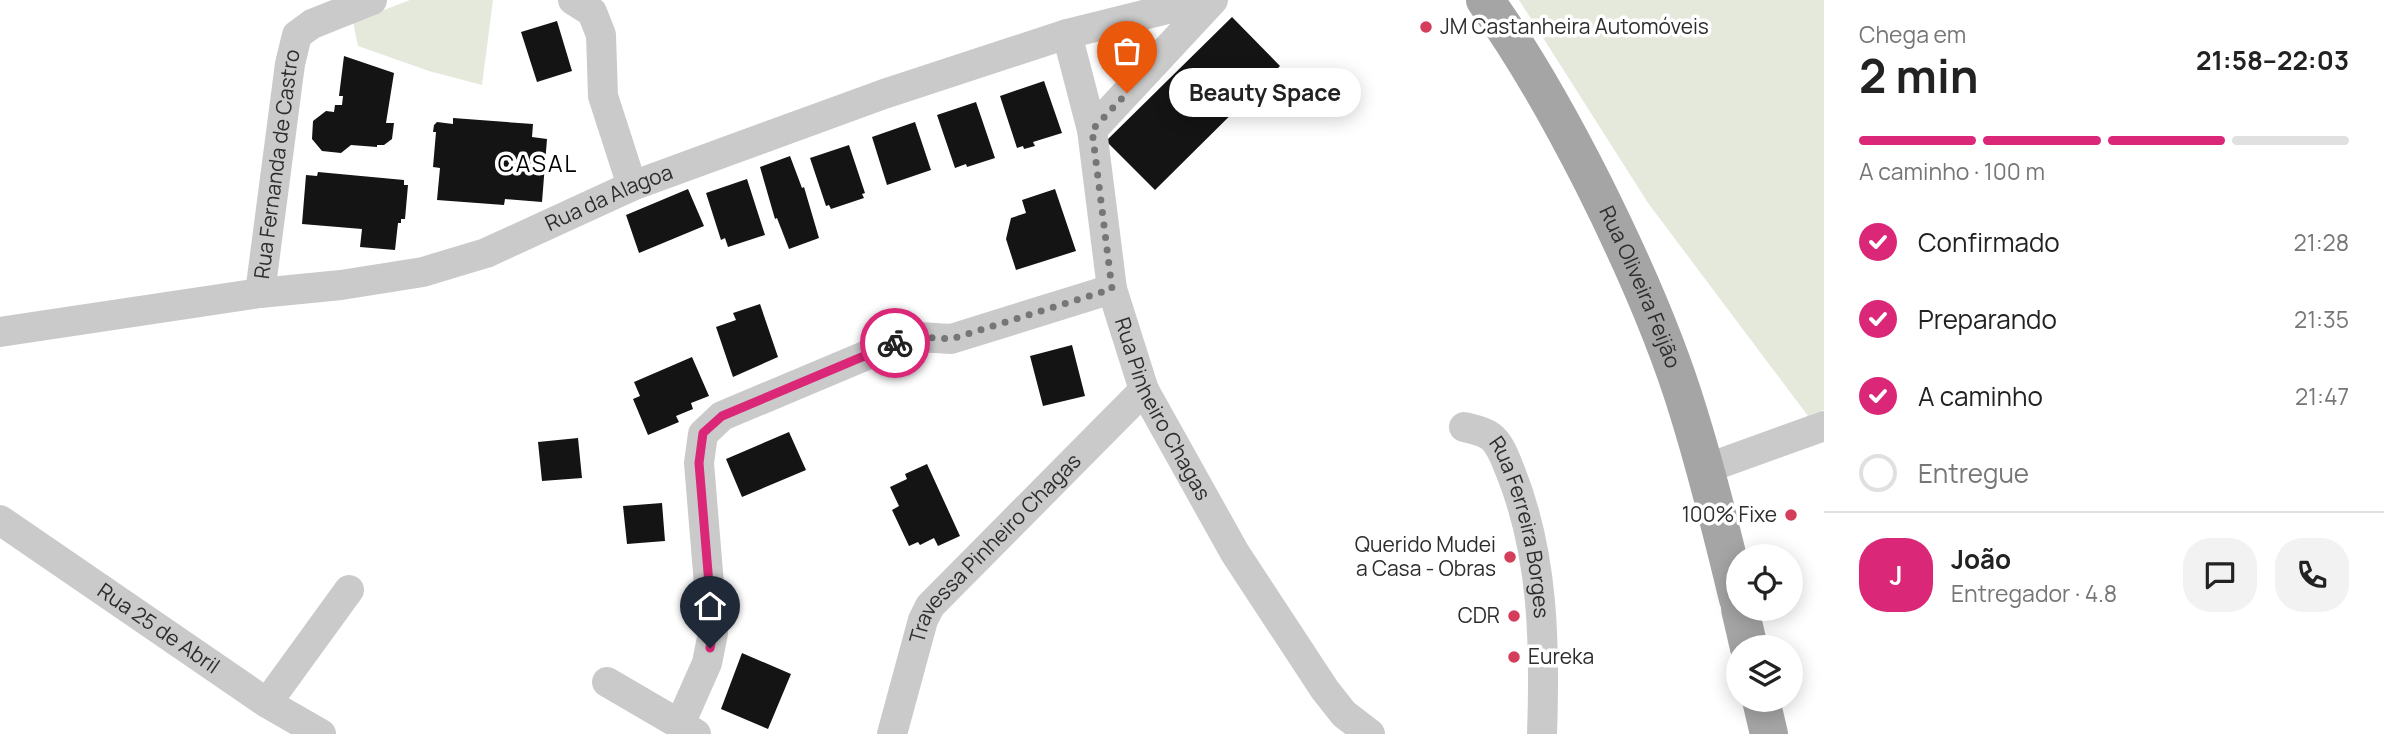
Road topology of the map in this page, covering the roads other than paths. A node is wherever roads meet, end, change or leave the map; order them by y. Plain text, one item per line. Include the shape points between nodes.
1 (372, 0) edge
2 (573, 0) edge
3 (1204, 0) edge
4 (1213, 0) edge
5 (1485, 0) edge
6 (1067, 34) junction
7 (1092, 130) junction
8 (632, 186) junction
9 (1112, 289) junction
10 (260, 293) junction
11 (0, 332) edge
12 (1144, 390) junction
13 (1464, 426) dead end
14 (1824, 426) edge
15 (1705, 469) junction
16 (0, 520) edge
17 (1726, 552) edge
18 (349, 590) dead end
19 (607, 682) dead end
20 (267, 703) junction
21 (1764, 712) edge
22 (689, 729) edge
23 (321, 734) edge
24 (892, 734) edge
25 (1370, 734) edge
26 (1542, 734) edge
27 (1769, 734) edge

1 - 10 street, Rua Fernanda de Castro via 312,24 297,35
2 - 8 street via 592,12 601,35 603,96
3 - 6 street, Rua da Alagoa
4 - 7 street
5 - 15 main road, Rua Oliveira Feijão via 1558,115 1622,243 1673,365
6 - 7 street, Rua Pinheiro Chagas
6 - 8 street, Rua da Alagoa via 884,94
7 - 9 street, Rua Pinheiro Chagas
8 - 10 street, Rua da Alagoa via 486,253 423,272
9 - 12 street, Rua Pinheiro Chagas
9 - 22 street via 951,339 919,337 898,342 722,416 703,433 699,463 713,633
10 - 11 street, Rua da Alagoa
12 - 24 street, Travessa Pinheiro Chagas via 930,606
12 - 25 street, Rua Pinheiro Chagas via 1234,553 1325,690 1344,714
13 - 26 street, Rua Ferreira Borges via 1490,436 1502,451 1520,495 1541,602 1545,662
14 - 15 street
15 - 17 main road, Rua Oliveira Feijão
16 - 20 street, Rua 25 de Abril
18 - 20 street
19 - 22 street
20 - 23 street, Rua 25 de Abril
21 - 27 main road

